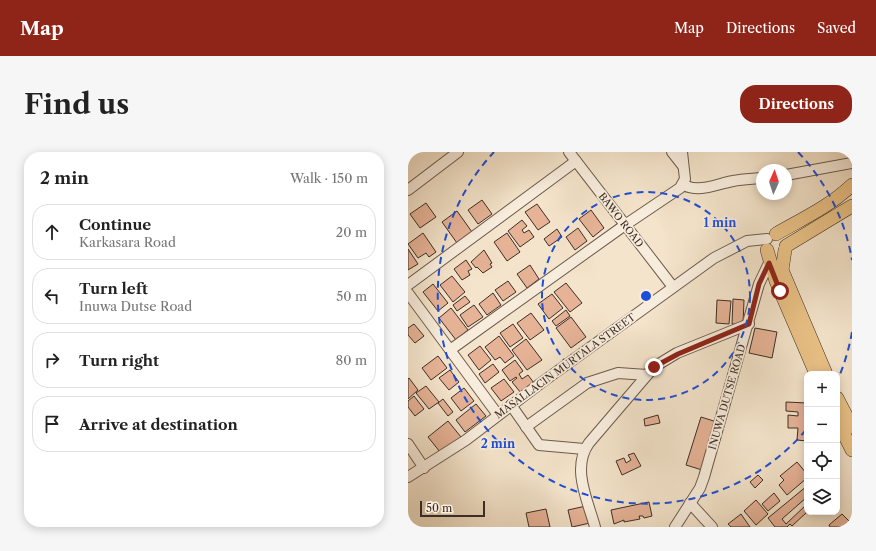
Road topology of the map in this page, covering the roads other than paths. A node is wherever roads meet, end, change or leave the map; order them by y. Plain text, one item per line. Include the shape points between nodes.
1 (458, 152) edge
2 (569, 152) edge
3 (672, 152) edge
4 (682, 152) edge
5 (576, 161) junction
6 (852, 163) edge
7 (685, 169) junction
8 (792, 174) edge
9 (756, 179) edge
10 (852, 184) edge
11 (684, 185) junction
12 (408, 190) edge
13 (852, 206) edge
14 (625, 225) junction
15 (770, 241) junction
16 (785, 248) junction
17 (769, 263) junction
18 (408, 285) edge
19 (673, 287) junction
20 (408, 293) edge
21 (749, 324) junction
22 (450, 350) junction
23 (815, 371) edge
24 (825, 371) edge
25 (647, 375) junction
26 (840, 404) edge
27 (511, 405) junction
28 (498, 415) junction
29 (840, 426) edge
30 (526, 427) junction
31 (852, 428) edge
32 (408, 444) edge
33 (584, 449) junction
34 (852, 450) edge
35 (424, 468) junction
36 (408, 477) edge
37 (690, 503) junction
38 (595, 527) edge
39 (675, 527) edge
40 (712, 527) edge

1 - 12 street
2 - 5 street, BAWO ROAD
3 - 7 street
4 - 7 street
5 - 14 street, BAWO ROAD
5 - 18 street
6 - 8 street
7 - 11 street
9 - 11 street via 702,189
10 - 15 main road via 832,201
11 - 14 street
13 - 16 main road
14 - 19 street, BAWO ROAD
14 - 22 street
15 - 16 main road via 784,238
15 - 16 main road via 770,253 778,255
15 - 17 main road
15 - 19 street, MASALLACIN MURTALA STREET via 747,241
16 - 24 main road via 782,270
17 - 21 street, INUWA DUTSE ROAD via 759,284
17 - 23 main road
19 - 27 street, MASALLACIN MURTALA STREET
20 - 22 street
21 - 25 street via 678,354 654,367
21 - 37 street, INUWA DUTSE ROAD via 704,478
22 - 28 street
25 - 30 street via 618,373 587,383
25 - 33 street
26 - 31 main road
27 - 28 street, MASALLACIN MURTALA STREET
27 - 30 street
28 - 35 street, MASALLACIN MURTALA STREET
29 - 34 main road
30 - 33 street via 539,445
32 - 35 street
33 - 38 street via 581,464 582,480
35 - 36 street, MASALLACIN MURTALA STREET
37 - 39 street, INUWA DUTSE ROAD
37 - 40 street

